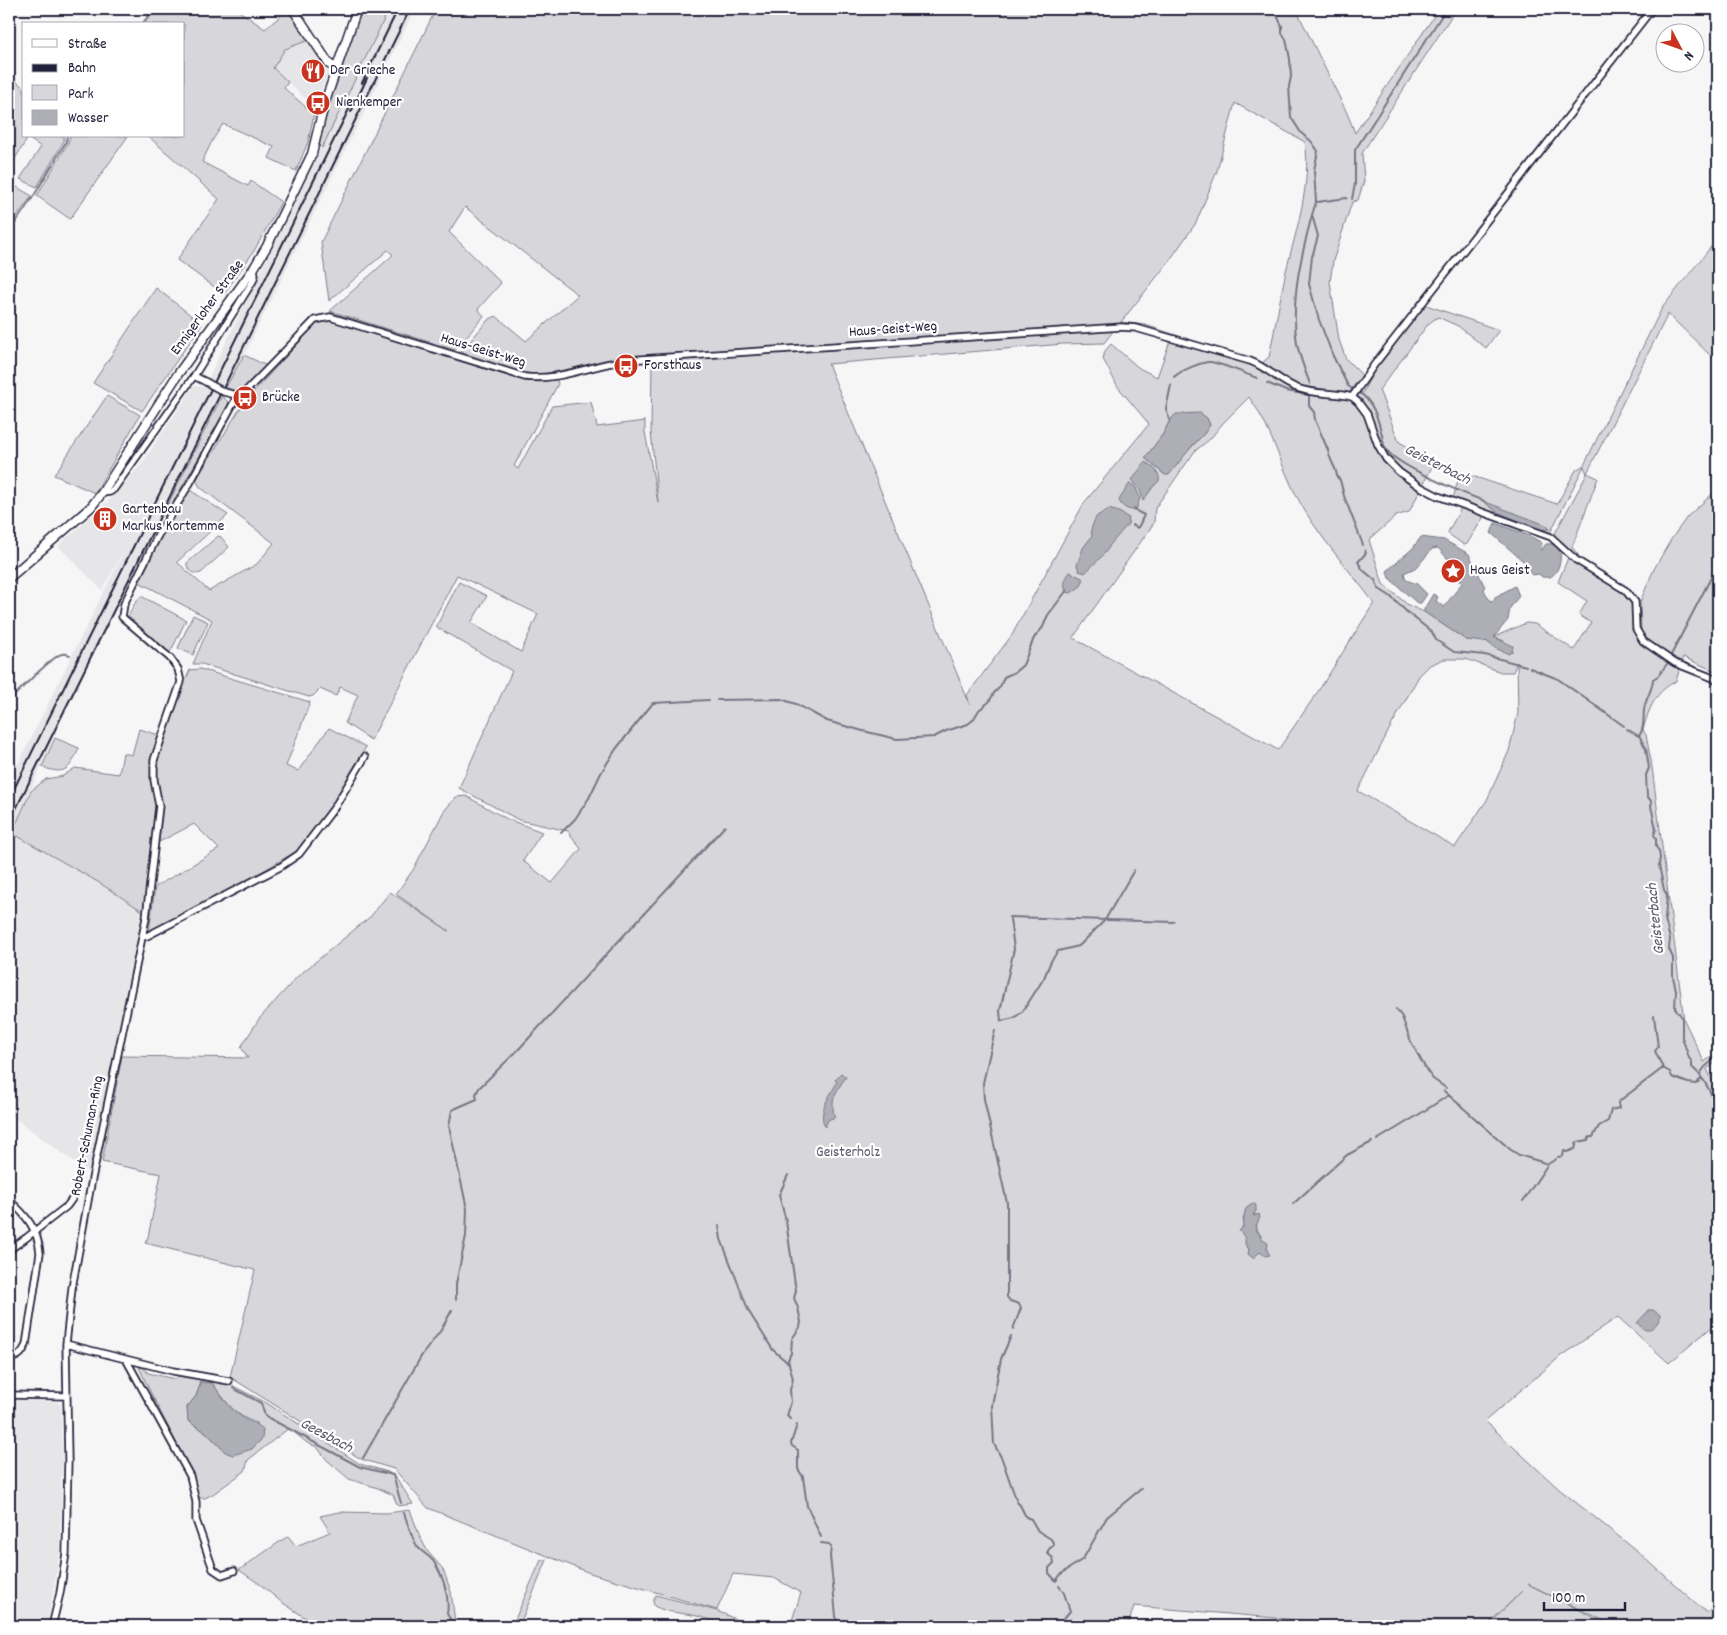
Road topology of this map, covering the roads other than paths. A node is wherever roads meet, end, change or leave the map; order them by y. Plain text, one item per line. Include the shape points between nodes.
1 (293, 9) edge
2 (357, 9) edge
3 (1652, 9) edge
4 (336, 68) junction
5 (254, 268) junction
6 (194, 376) junction
7 (1355, 393) junction
8 (236, 395) junction
9 (102, 493) junction
10 (9, 578) edge
11 (1718, 680) edge
12 (365, 757) dead end
13 (143, 935) junction
14 (9, 1200) edge
15 (72, 1200) dead end
16 (34, 1232) junction
17 (9, 1250) edge
18 (66, 1344) junction
19 (9, 1358) edge
20 (127, 1361) junction
21 (229, 1381) dead end
22 (9, 1395) edge
23 (66, 1396) junction
24 (234, 1571) dead end
25 (52, 1626) edge

1 - 4 main road via 329,64
2 - 4 main road, Ennigerloher Straße
3 - 7 street
4 - 5 main road, Ennigerloher Straße via 306,168
5 - 6 street via 253,281
5 - 9 main road, Ennigerloher Straße via 178,374
6 - 8 street, bridge
6 - 9 street via 114,489
7 - 8 street, Haus-Geist-Weg via 1297,388 1250,360 1149,331 1121,327 626,360 562,376 540,378 525,377 330,317 315,320 246,392
7 - 11 street via 1368,414 1386,459 1409,479 1438,496 1550,537 1585,566 1625,590 1635,602 1636,629 1643,641 1675,663
8 - 13 street, Robert-Schuman-Ring via 206,456 157,537 124,604 122,617 170,658 178,669 181,682 154,760 159,806
9 - 10 main road, Ennigerloher Straße via 82,516
12 - 13 street via 334,808 299,854 280,867 147,936
13 - 18 street, Robert-Schuman-Ring via 92,1179 72,1288
14 - 16 street via 24,1213
15 - 16 street
16 - 17 street
16 - 19 street via 40,1253 26,1344 23,1352
18 - 20 street
18 - 23 street, Robert-Schuman-Ring
20 - 21 street
20 - 24 street via 190,1476 196,1520 212,1569 222,1575
22 - 23 street
23 - 25 street, Robert-Schuman-Ring via 66,1553

